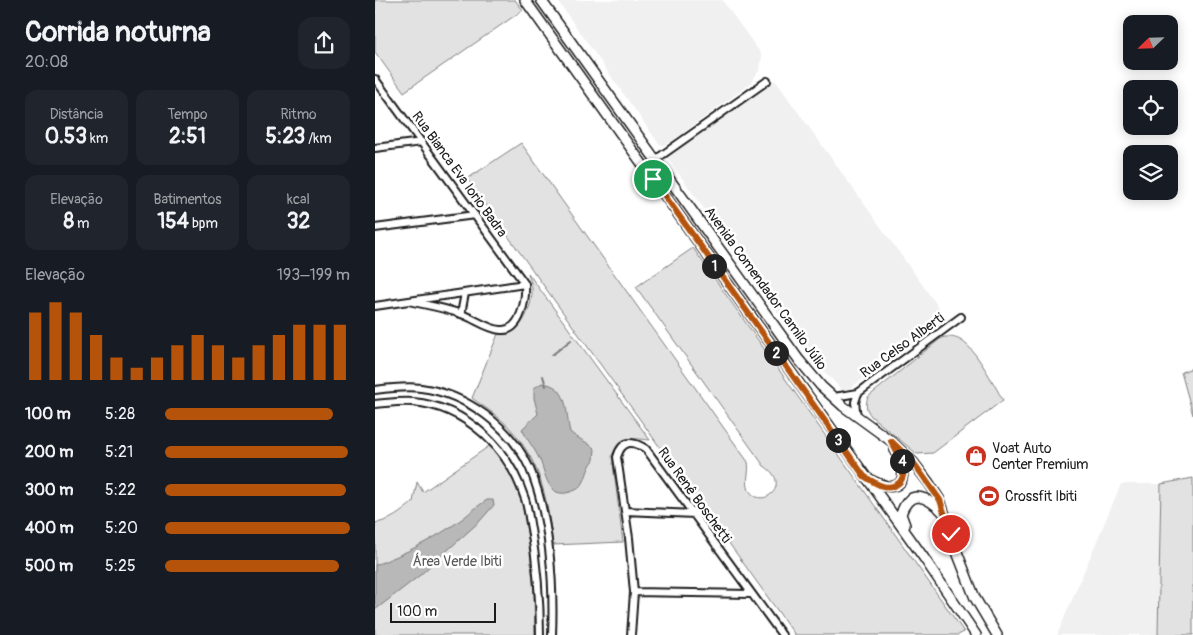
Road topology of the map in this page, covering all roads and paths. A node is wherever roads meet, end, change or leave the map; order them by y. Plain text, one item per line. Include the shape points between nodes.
1 (525, 0) edge
2 (541, 0) edge
3 (375, 79) edge
4 (767, 80) dead end
5 (422, 142) junction
6 (375, 148) edge
7 (655, 160) junction
8 (475, 214) junction
9 (375, 228) edge
10 (525, 284) junction
11 (465, 293) junction
12 (409, 301) junction
13 (375, 306) edge
14 (461, 314) junction
15 (961, 317) dead end
16 (375, 390) edge
17 (858, 393) junction
18 (834, 397) junction
19 (375, 404) edge
20 (857, 416) junction
21 (891, 441) junction
22 (864, 476) junction
23 (687, 502) junction
24 (625, 511) junction
25 (677, 513) junction
26 (695, 514) junction
27 (945, 515) junction
28 (924, 558) junction
29 (743, 582) junction
30 (634, 592) junction
31 (728, 594) junction
32 (751, 594) junction
33 (540, 635) edge
34 (552, 635) edge
35 (631, 635) edge
36 (782, 635) edge
37 (976, 635) edge
38 (997, 635) edge

1 - 22 main road, Avenida Comendador Camilo Júlio
2 - 7 main road, Avenida Comendador Camilo Júlio
3 - 5 street, Rua Bianca Eva Iorio Badra
4 - 7 street
5 - 6 street
5 - 8 street, Rua Bianca Eva Iorio Badra
7 - 18 main road, Avenida Comendador Camilo Júlio via 799,360
8 - 9 street
8 - 10 street, Rua Bianca Eva Iorio Badra
10 - 11 street
10 - 14 street via 524,307 509,328 496,329
11 - 12 street
11 - 14 street
12 - 13 street
12 - 14 street
15 - 17 street, Rua Celso Alberti
16 - 34 street via 398,387 439,391 485,415 518,447 539,493 543,515 552,576
17 - 18 street, Rua Celso Alberti
17 - 20 street, Rua Celso Alberti via 855,402
18 - 20 main road, Avenida Comendador Camilo Júlio
19 - 33 street via 431,405 470,423 500,449 526,500 536,557
20 - 21 main road, Avenida Comendador Camilo Júlio
21 - 22 main road via 902,462 904,473 900,482 890,487
21 - 27 main road, Avenida Comendador Camilo Júlio via 929,483
22 - 28 main road, Avenida Comendador Camilo Júlio
23 - 24 street, Rua Renê Boschetti via 646,449 629,442 622,446 617,457
23 - 25 street via 685,508
23 - 26 street, Rua Renê Boschetti
24 - 25 street
24 - 30 street, Rua Renê Boschetti
25 - 26 street
26 - 29 street, Rua Renê Boschetti
27 - 28 main road via 925,498 911,499 903,507 902,522
27 - 38 main road, Avenida Comendador Camilo Júlio via 975,598
28 - 37 main road, Avenida Comendador Camilo Júlio
29 - 31 street
29 - 32 street, Rua Renê Boschetti
30 - 31 street
30 - 35 street, Rua Renê Boschetti
31 - 32 street
32 - 36 street, Rua Renê Boschetti

